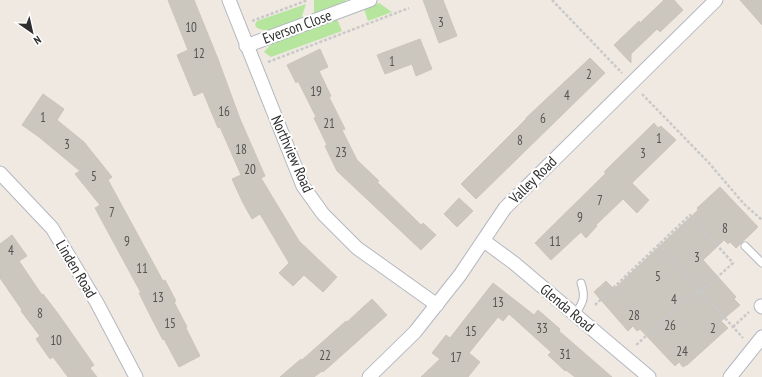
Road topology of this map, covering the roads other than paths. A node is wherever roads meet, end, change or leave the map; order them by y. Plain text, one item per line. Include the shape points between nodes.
1 (229, 0) edge
2 (370, 0) edge
3 (716, 0) edge
4 (246, 46) junction
5 (0, 173) edge
6 (484, 241) junction
7 (745, 246) dead end
8 (762, 263) edge
9 (581, 283) dead end
10 (437, 305) junction
11 (578, 317) junction
12 (762, 337) edge
13 (136, 377) edge
14 (369, 377) edge
15 (649, 377) edge
16 (730, 377) edge

1 - 4 street, Northview Road
2 - 4 street, Everson Close
3 - 6 street, Valley Road via 505,208
4 - 10 street, Northview Road via 303,186 323,214 357,248
5 - 13 street, Linden Road via 52,228
6 - 10 street, Valley Road
6 - 11 street, Glenda Road
7 - 8 lane
9 - 11 lane via 584,294
10 - 14 street, Valley Road via 415,332
11 - 15 street, Glenda Road
12 - 16 street

